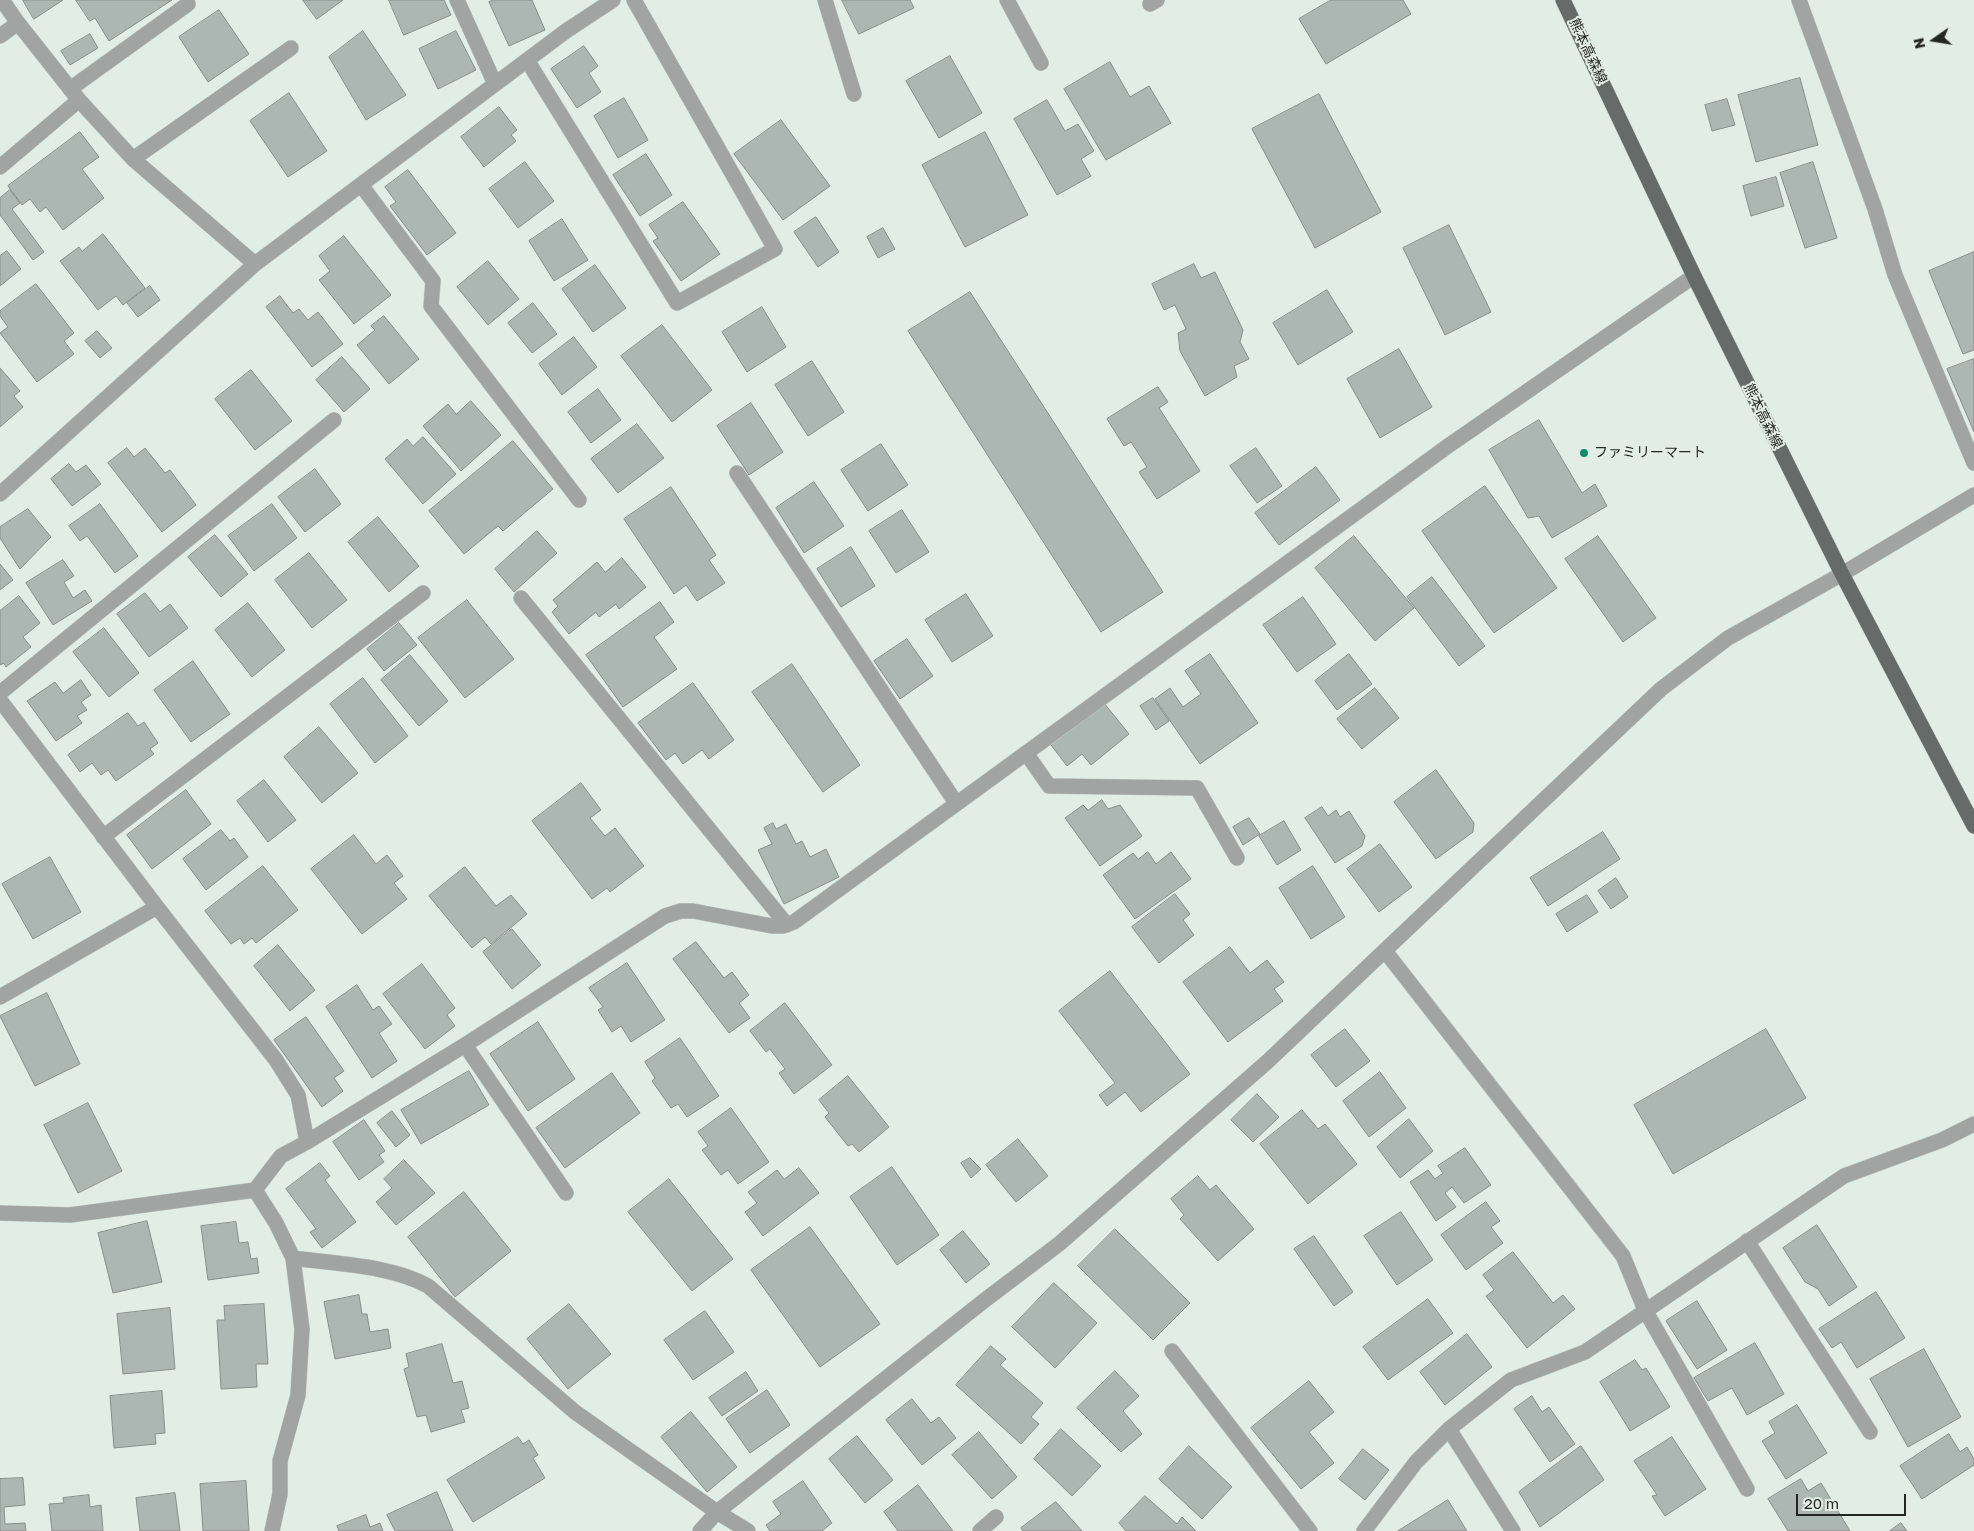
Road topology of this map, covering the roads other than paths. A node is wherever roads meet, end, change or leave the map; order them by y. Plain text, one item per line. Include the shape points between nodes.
1 (2, 0) edge
2 (457, 0) edge
3 (613, 0) edge
4 (634, 0) edge
5 (825, 0) edge
6 (1007, 0) edge
7 (1564, 0) edge
8 (1799, 0) edge
9 (188, 4) dead end
10 (18, 23) junction
11 (0, 36) edge
12 (291, 48) dead end
13 (527, 60) junction
14 (1041, 63) dead end
15 (495, 84) junction
16 (854, 94) dead end
17 (74, 95) junction
18 (133, 159) junction
19 (0, 167) edge
20 (361, 185) junction
21 (255, 264) junction
22 (1694, 276) junction
23 (334, 420) dead end
24 (1974, 463) edge
25 (737, 473) dead end
26 (0, 494) edge
27 (1974, 494) edge
28 (579, 500) dead end
29 (1842, 574) junction
30 (423, 593) dead end
31 (521, 598) dead end
32 (0, 693) edge
33 (0, 700) edge
34 (1026, 752) junction
35 (956, 803) junction
36 (1974, 826) edge
37 (104, 837) junction
38 (1237, 858) dead end
39 (157, 908) junction
40 (787, 925) junction
41 (1385, 952) junction
42 (0, 997) edge
43 (465, 1045) junction
44 (1974, 1124) edge
45 (307, 1142) junction
46 (255, 1190) junction
47 (566, 1193) dead end
48 (0, 1212) edge
49 (1747, 1241) junction
50 (293, 1258) junction
51 (1645, 1310) junction
52 (1172, 1351) dead end
53 (1449, 1429) junction
54 (1870, 1432) dead end
55 (1747, 1489) dead end
56 (717, 1512) junction
57 (996, 1517) dead end
58 (272, 1531) edge
59 (700, 1531) edge
60 (748, 1531) edge
61 (980, 1531) edge
62 (1310, 1531) edge
63 (1364, 1531) edge
64 (1513, 1531) edge

1 - 10 street
2 - 15 street
3 - 13 street
4 - 13 street via 775,250 677,303
5 - 16 street
6 - 14 street
7 - 22 main road, 熊本高森線
8 - 24 street via 1875,209 1895,275
9 - 17 street
10 - 11 street
10 - 17 street
12 - 18 street
13 - 15 street
15 - 20 street
17 - 18 street
17 - 19 street
18 - 21 street
20 - 21 street
20 - 28 street via 433,281 431,306
21 - 26 street
22 - 29 main road, 熊本高森線
22 - 34 street via 1448,446
23 - 32 street
25 - 35 street
27 - 29 street
29 - 36 main road, 熊本高森線
29 - 41 street via 1728,638 1661,689
30 - 37 street
31 - 40 street
33 - 37 street
34 - 35 street
34 - 38 street via 1049,786 1197,788
35 - 40 street
37 - 39 street
39 - 42 street
39 - 45 street via 285,1074 298,1095
40 - 43 street via 772,926 693,911 673,913
41 - 51 street via 1623,1256
41 - 56 street via 1267,1062 1059,1244
43 - 45 street
43 - 47 street
44 - 49 street via 1942,1140 1844,1176
45 - 46 street via 281,1156
46 - 48 street via 70,1215
46 - 50 street
49 - 51 street
49 - 54 street
50 - 56 street via 394,1272 428,1286 576,1412
50 - 58 street via 302,1329 298,1395 280,1461 280,1494
51 - 53 street via 1585,1352 1511,1380
51 - 55 street
52 - 62 street
53 - 63 street via 1416,1462
53 - 64 street
56 - 59 street
56 - 60 street
57 - 61 street

